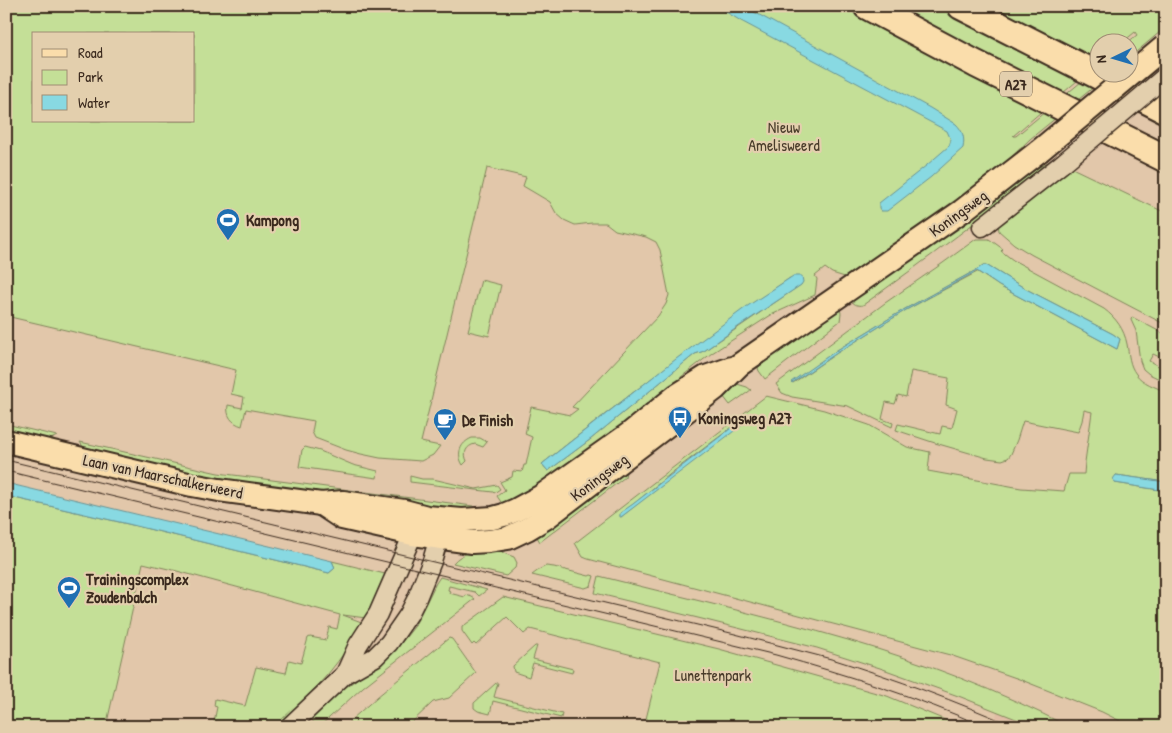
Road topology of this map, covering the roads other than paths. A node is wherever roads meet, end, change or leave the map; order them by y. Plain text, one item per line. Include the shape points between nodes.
1 (867, 6) edge
2 (961, 6) edge
3 (1165, 47) edge
4 (1166, 76) edge
5 (1166, 110) edge
6 (1166, 159) edge
7 (982, 227) dead end
8 (6, 441) edge
9 (321, 504) junction
10 (541, 508) junction
11 (427, 517) junction
12 (413, 534) junction
13 (439, 537) junction
14 (345, 674) junction
15 (289, 727) edge

1 - 6 highway, A27
2 - 5 highway
3 - 10 main road, Koningsweg, bridge via 962,211 739,365 715,389
4 - 7 street, Koningsweg, bridge
8 - 9 main road, Laan van Maarschalkerweerd via 192,485
9 - 11 main road, Laan van Maarschalkerweerd via 343,502
9 - 12 main road, Laan van Maarschalkerweerd via 342,518
10 - 11 main road, Koningsweg via 493,518
10 - 13 main road, Koningsweg via 527,529 508,538 472,542
11 - 12 street
11 - 13 street
12 - 13 main road, Laan van Maarschalkerweerd
12 - 14 street via 378,614 358,645
13 - 14 street via 422,587 398,631 375,657
14 - 15 street

